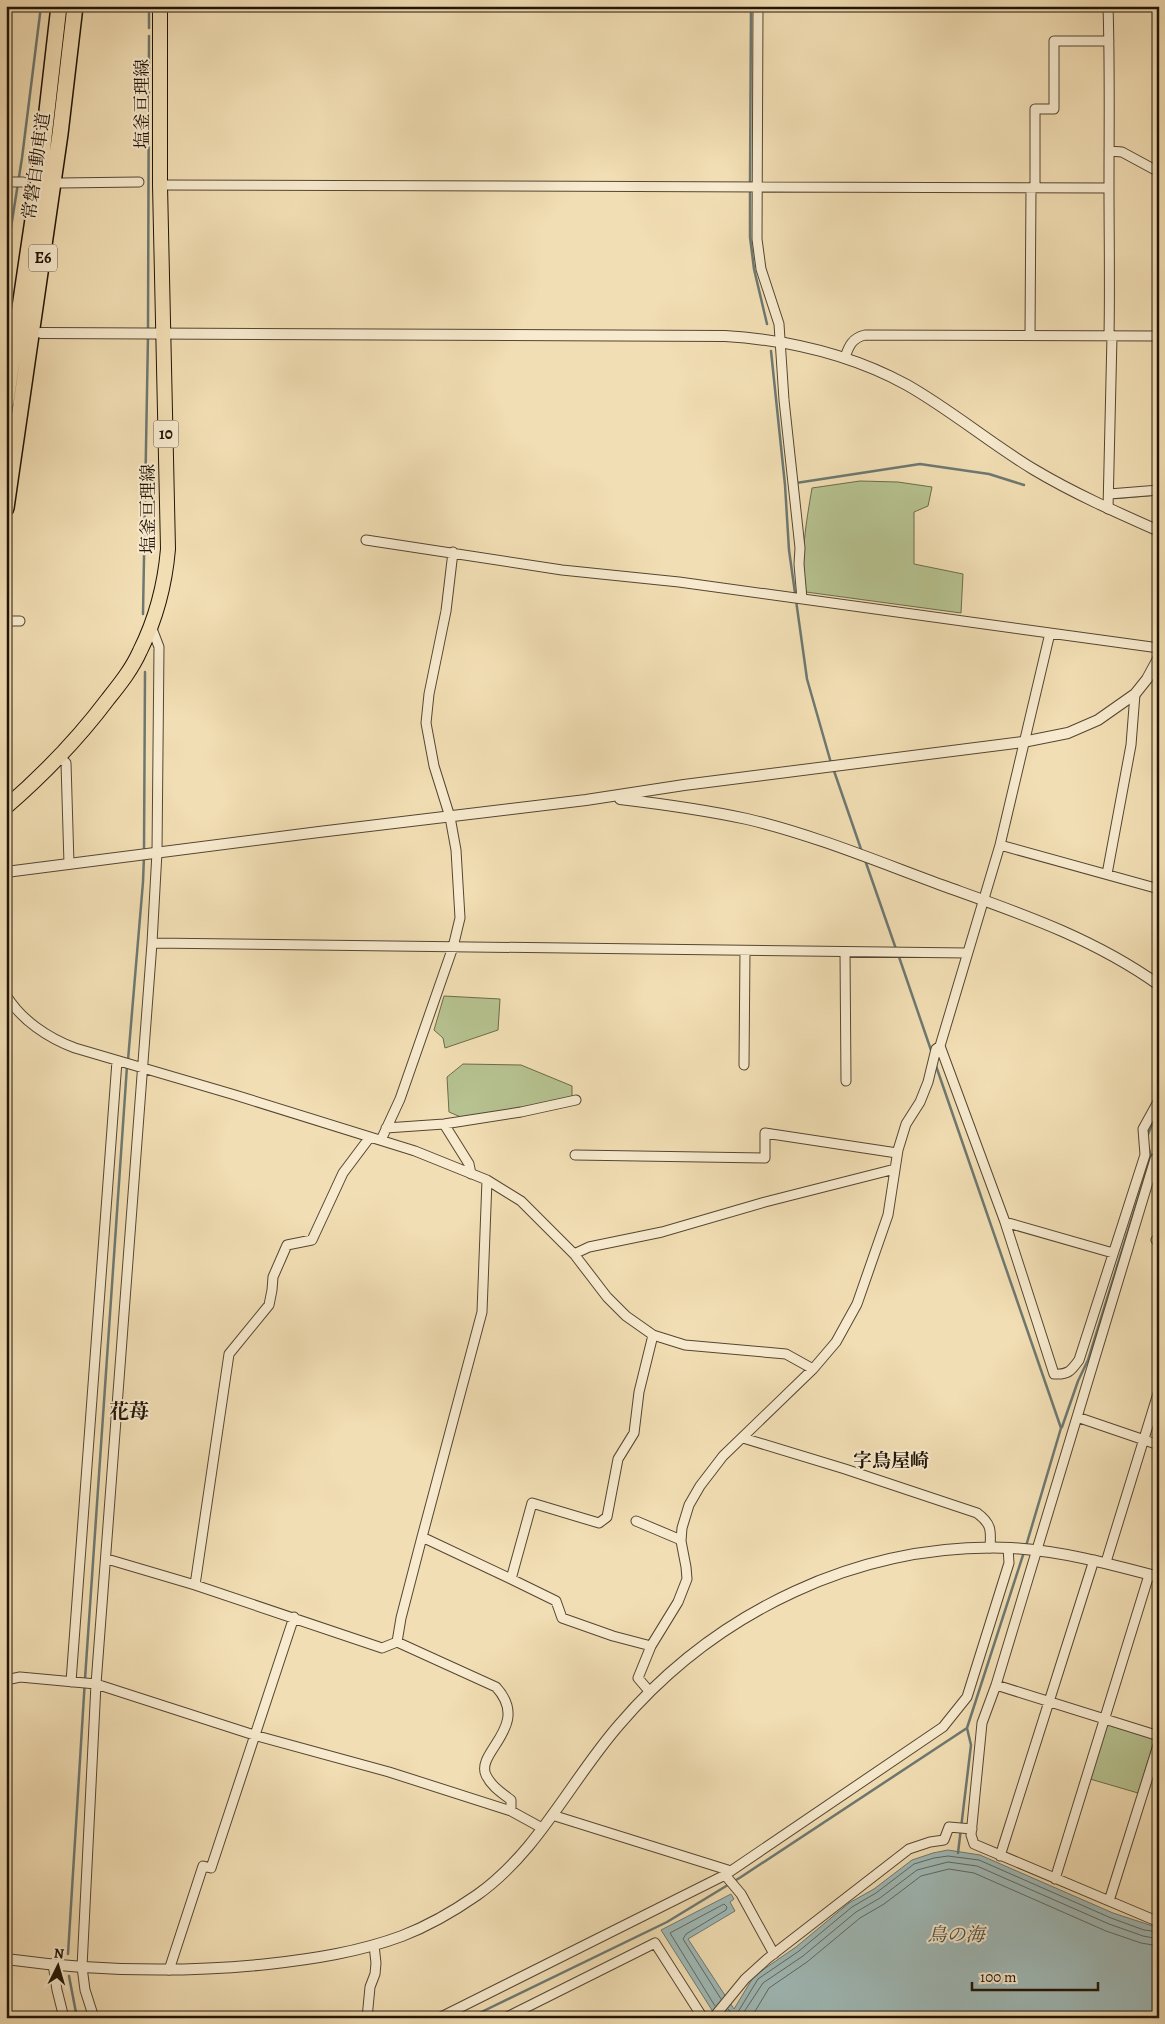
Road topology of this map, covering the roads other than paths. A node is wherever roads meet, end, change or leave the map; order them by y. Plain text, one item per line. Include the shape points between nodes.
1 (59, 6) edge
2 (75, 6) edge
3 (160, 6) edge
4 (758, 6) edge
5 (1108, 6) edge
6 (1109, 41) junction
7 (1109, 151) junction
8 (1159, 172) edge
9 (6, 182) edge
10 (23, 182) dead end
11 (139, 182) dead end
12 (60, 183) dead end
13 (160, 185) junction
14 (756, 187) junction
15 (1033, 188) junction
16 (1109, 188) junction
17 (41, 333) dead end
18 (161, 334) junction
19 (1030, 335) junction
20 (1110, 336) junction
21 (1159, 336) edge
22 (781, 342) junction
23 (845, 357) junction
24 (6, 402) edge
25 (1159, 490) edge
26 (1112, 494) junction
27 (6, 508) edge
28 (1108, 509) junction
29 (1159, 530) edge
30 (366, 540) dead end
31 (453, 552) junction
32 (797, 598) junction
33 (6, 621) edge
34 (20, 621) dead end
35 (151, 626) junction
36 (1050, 633) junction
37 (1159, 648) edge
38 (1159, 657) edge
39 (1135, 694) junction
40 (1023, 742) junction
41 (59, 757) junction
42 (606, 797) junction
43 (6, 807) edge
44 (450, 816) junction
45 (1000, 845) junction
46 (155, 853) junction
47 (69, 864) junction
48 (6, 872) edge
49 (1107, 874) junction
50 (1159, 889) edge
51 (984, 900) junction
52 (152, 943) junction
53 (453, 947) junction
54 (745, 951) junction
55 (845, 952) junction
56 (967, 953) junction
57 (1159, 985) edge
58 (6, 995) edge
59 (938, 1047) junction
60 (118, 1061) junction
61 (744, 1065) dead end
62 (142, 1067) junction
63 (846, 1081) dead end
64 (576, 1100) dead end
65 (1159, 1100) edge
66 (444, 1124) junction
67 (386, 1128) junction
68 (370, 1137) junction
69 (381, 1140) junction
70 (897, 1153) junction
71 (575, 1155) dead end
72 (1159, 1156) edge
73 (895, 1169) junction
74 (471, 1174) junction
75 (487, 1180) junction
76 (1005, 1222) junction
77 (1113, 1253) junction
78 (574, 1254) junction
79 (653, 1335) junction
80 (814, 1369) junction
81 (1159, 1390) edge
82 (1077, 1417) junction
83 (743, 1438) junction
84 (1143, 1440) junction
85 (1159, 1445) edge
86 (636, 1521) dead end
87 (422, 1538) junction
88 (681, 1540) junction
89 (990, 1548) junction
90 (1012, 1548) junction
91 (1033, 1550) junction
92 (107, 1559) junction
93 (1094, 1560) junction
94 (1106, 1562) junction
95 (1154, 1576) edge
96 (511, 1579) junction
97 (195, 1585) junction
98 (294, 1617) junction
99 (397, 1642) junction
100 (651, 1646) junction
101 (6, 1680) edge
102 (71, 1682) junction
103 (96, 1684) junction
104 (996, 1685) junction
105 (649, 1691) junction
106 (1048, 1700) junction
107 (1104, 1718) junction
108 (254, 1735) junction
109 (1159, 1736) edge
110 (1159, 1742) edge
111 (511, 1811) junction
112 (552, 1814) junction
113 (542, 1828) junction
114 (970, 1829) junction
115 (1000, 1856) junction
116 (728, 1874) junction
117 (1055, 1879) junction
118 (1109, 1901) junction
119 (1159, 1922) edge
120 (374, 1945) junction
121 (770, 1957) junction
122 (6, 1959) edge
123 (53, 1964) junction
124 (82, 1967) junction
125 (169, 1970) junction
126 (64, 2018) edge
127 (94, 2018) edge
128 (367, 2018) edge
129 (439, 2018) edge
130 (505, 2018) edge
131 (703, 2018) edge
132 (713, 2018) edge

1 - 24 highway, 常磐自動車道 / E6 via 40,172
2 - 27 highway, 常磐自動車道 / E6 via 56,163
3 - 13 main road, 塩釜亘理線 / 10
4 - 14 street
5 - 6 street
6 - 7 street
6 - 15 street via 1054,41 1054,109 1035,109
7 - 8 street via 1122,152
7 - 16 street
9 - 10 street
11 - 12 street
13 - 14 street
13 - 18 main road, 塩釜亘理線 / 10
14 - 15 street
14 - 22 street via 761,269 779,324
15 - 16 street
15 - 19 street
16 - 20 street
17 - 18 street
18 - 22 street via 725,336
18 - 35 main road, 塩釜亘理線 / 10 via 168,549 166,573
19 - 20 street
19 - 23 street via 865,335 852,342
20 - 21 street
20 - 26 street
22 - 23 street
22 - 32 street via 794,486
23 - 28 street via 907,385 1035,470
25 - 26 street
26 - 28 street
28 - 29 street
30 - 31 street
31 - 32 street via 562,570
31 - 44 street via 426,723 434,766
32 - 36 street
33 - 34 street
35 - 41 main road, 塩釜亘理線 / 10 via 127,674
35 - 46 street via 159,647
36 - 37 street
36 - 40 street
38 - 39 street
39 - 40 street via 1098,720 1068,733
39 - 49 street via 1131,745
40 - 42 street
40 - 45 street
41 - 43 main road, 塩釜亘理線 / 10
41 - 47 street via 66,763
42 - 44 street
42 - 51 street via 699,809 740,818 813,839
44 - 46 street
44 - 53 street via 456,850 460,918
45 - 49 street
45 - 51 street
46 - 47 street
46 - 52 street
47 - 48 street
49 - 50 street
51 - 56 street
51 - 57 street via 1073,935 1130,965
52 - 53 street
52 - 62 street
53 - 54 street
53 - 67 street via 399,1101
54 - 55 street
54 - 61 street
55 - 56 street
55 - 63 street
56 - 59 street
58 - 60 street via 23,1017 62,1043
59 - 70 street via 920,1102 906,1124
59 - 76 street
60 - 62 street
60 - 102 street
62 - 68 street
62 - 92 street
64 - 66 street
65 - 77 street via 1143,1129 1145,1155
66 - 67 street
66 - 74 street via 469,1164
67 - 69 street
68 - 69 street
68 - 97 street via 343,1173 312,1240 287,1245 273,1277 269,1305 229,1354
69 - 74 street
70 - 71 street via 765,1133 764,1158
70 - 73 street
72 - 82 street via 1155,1158
73 - 78 street via 662,1232 589,1247
73 - 80 street via 892,1202 857,1304 836,1342
74 - 75 street
75 - 78 street via 521,1201
75 - 87 street via 482,1312
76 - 77 street
76 - 77 street via 1054,1374 1070,1372 1078,1360
78 - 79 street via 607,1297 640,1328
79 - 80 street via 685,1345 786,1354
79 - 96 street via 639,1392 634,1433 618,1459 607,1517 599,1523 532,1503
80 - 83 street
81 - 84 street
82 - 84 street
82 - 91 street
83 - 88 street via 723,1456 700,1486 685,1516
83 - 89 street via 977,1514 987,1520
84 - 85 street
84 - 94 street
86 - 88 street
87 - 96 street
87 - 99 street
88 - 100 street via 687,1579 678,1602
89 - 90 street
89 - 105 street via 907,1555 823,1579 734,1624
90 - 91 street
90 - 116 street via 967,1697 956,1713 943,1727
91 - 93 street
91 - 104 street
92 - 97 street
92 - 103 street
93 - 94 street
93 - 106 street
94 - 95 street
95 - 107 street
96 - 100 street via 556,1601 562,1618
97 - 98 street
98 - 99 street via 382,1648
98 - 108 street
99 - 111 street via 496,1687 505,1697 509,1710 506,1724 485,1766 485,1774 511,1800
100 - 105 street via 638,1678
101 - 102 street via 20,1677
102 - 103 street
103 - 108 street
103 - 124 street
104 - 106 street
104 - 114 street via 982,1723
105 - 112 street via 616,1728
106 - 107 street
106 - 115 street
107 - 109 street
107 - 117 street
108 - 111 street via 389,1772
108 - 125 street via 211,1868 203,1866
110 - 118 street
111 - 113 street
112 - 113 street
112 - 116 street
113 - 120 street via 512,1865 478,1894 431,1923
114 - 115 street via 974,1844
114 - 121 street via 949,1826 944,1840 909,1849
115 - 117 street
116 - 121 street via 741,1894
116 - 129 street
117 - 118 street
118 - 119 street
120 - 125 street via 304,1960 230,1968
120 - 128 street via 375,1974 370,1987
121 - 132 street via 745,1979
122 - 123 street
123 - 124 street
123 - 126 street
124 - 125 street
124 - 127 street
130 - 131 street via 655,1943

